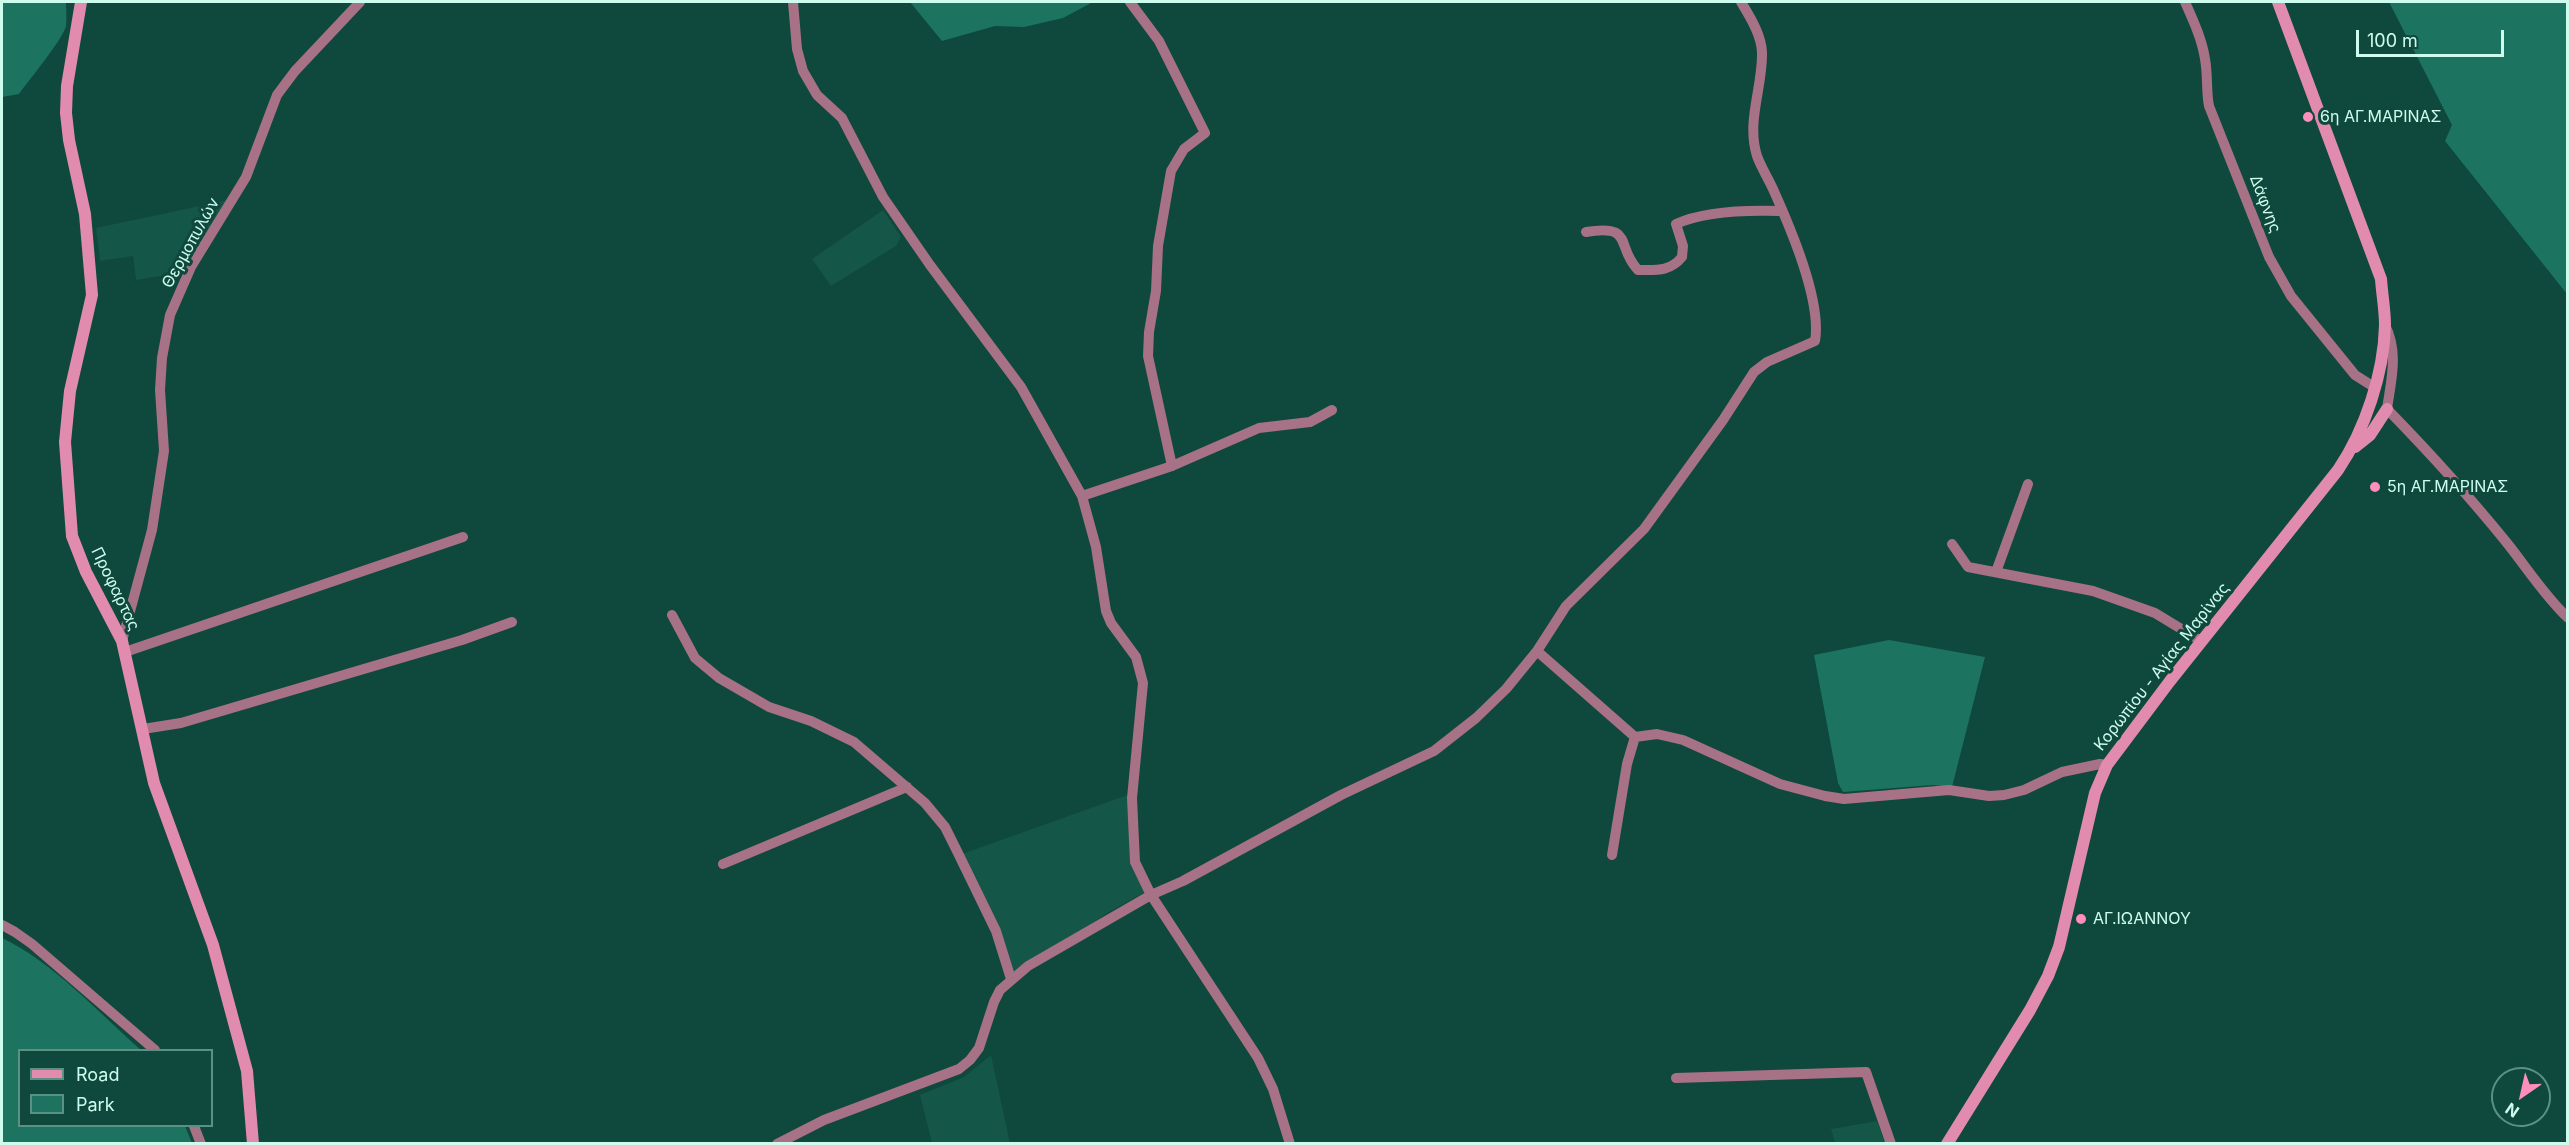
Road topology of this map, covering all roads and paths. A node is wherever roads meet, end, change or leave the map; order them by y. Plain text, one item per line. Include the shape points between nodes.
1 (81, 2) edge
2 (360, 2) edge
3 (793, 2) edge
4 (1130, 2) edge
5 (1741, 2) edge
6 (2185, 2) edge
7 (2277, 2) edge
8 (1781, 211) junction
9 (1586, 232) dead end
10 (2385, 326) junction
11 (2374, 387) junction
12 (2387, 409) junction
13 (1332, 410) dead end
14 (2352, 449) junction
15 (1172, 466) junction
16 (2028, 484) dead end
17 (1082, 496) junction
18 (463, 537) dead end
19 (1952, 544) dead end
20 (1996, 572) junction
21 (672, 615) dead end
22 (2568, 618) edge
23 (512, 622) dead end
24 (2201, 641) junction
25 (124, 646) junction
26 (1537, 651) junction
27 (143, 729) junction
28 (1635, 737) junction
29 (2107, 765) junction
30 (907, 787) junction
31 (1612, 855) dead end
32 (723, 864) dead end
33 (1151, 895) junction
34 (2, 925) edge
35 (1011, 979) junction
36 (154, 1049) edge
37 (1676, 1078) dead end
38 (195, 1127) edge
39 (201, 1143) edge
40 (253, 1143) edge
41 (777, 1143) edge
42 (1290, 1143) edge
43 (1891, 1143) edge
44 (1947, 1143) edge

1 - 25 main road, Προφαρτας via 66,86 66,113 85,214 92,295 70,391 65,442 72,536
2 - 25 street, Θερμοπυλών via 277,95 246,177 191,267 170,315 160,390 164,451 152,530
3 - 17 street via 802,71 817,95 842,118 883,197 1021,387
4 - 15 street via 1159,41 1205,133 1184,149 1171,171 1149,332 1148,356
5 - 8 street via 1753,22 1762,52 1753,138
6 - 11 street, Δάφνης via 2199,33 2209,106 2269,257 2294,300 2323,338 2355,375
7 - 10 main road, Κορωπίου - Αγίας Μαρίνας via 2380,279
8 - 9 street via 1758,210 1684,220 1676,224 1682,257 1675,265 1661,270 1638,270 1613,231
8 - 26 street via 1816,312 1815,341 1767,362 1754,372 1644,529 1566,606
10 - 11 main road, Κορωπίου - Αγίας Μαρίνας
10 - 12 street via 2393,353
11 - 14 main road, Κορωπίου - Αγίας Μαρίνας
12 - 14 main road via 2370,435
12 - 22 street via 2442,467
13 - 15 street via 1310,422 1259,428
14 - 24 main road, Κορωπίου - Αγίας Μαρίνας
15 - 17 street
16 - 20 street
17 - 33 street via 1096,547 1106,611 1136,657 1143,683 1133,809 1135,862
18 - 25 street
19 - 20 street via 1968,567
20 - 24 street via 2093,591 2154,613
21 - 30 street via 695,658 719,678 769,707 811,721 854,742
23 - 27 street via 181,723
24 - 29 main road, Κορωπίου - Αγίας Μαρίνας
25 - 27 main road, Προφαρτας
26 - 28 street
26 - 33 street via 1476,718 1434,751
27 - 40 main road, Προφαρτας via 154,783 213,945 237,1033 248,1081
28 - 29 street via 1658,734 1683,740 1780,784 1844,799 1949,790 2004,795 2062,772
28 - 31 street
29 - 44 main road, Κορωπίου - Αγίας Μαρίνας via 2095,793 2059,947 2048,976
30 - 32 street
30 - 35 street via 945,827 996,932
33 - 35 street
33 - 42 street via 1258,1058 1273,1089
34 - 36 street via 32,945
35 - 41 street via 994,1002 979,1048 959,1069 824,1120
37 - 43 street via 1866,1072
38 - 39 street

